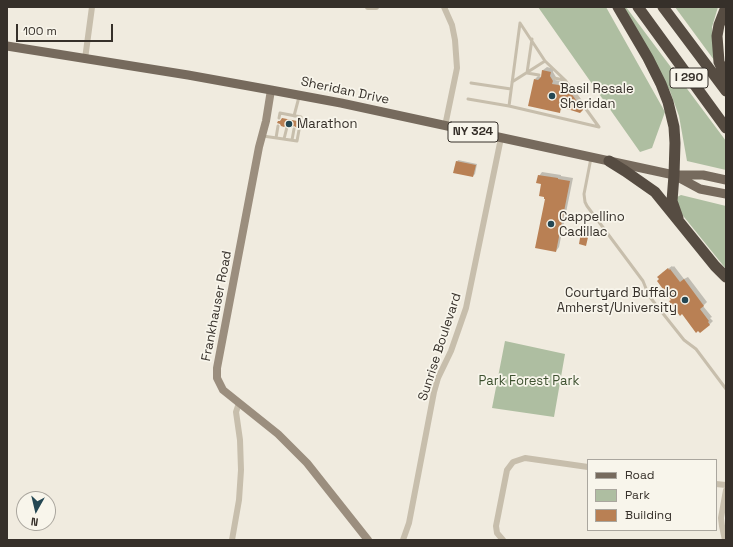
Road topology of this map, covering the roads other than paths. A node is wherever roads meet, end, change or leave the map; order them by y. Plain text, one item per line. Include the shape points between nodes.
1 (92, 7) edge
2 (368, 7) edge
3 (376, 7) edge
4 (444, 7) edge
5 (618, 7) edge
6 (638, 7) edge
7 (663, 7) edge
8 (726, 7) edge
9 (532, 39) junction
10 (7, 46) edge
11 (85, 59) junction
12 (545, 61) junction
13 (527, 73) junction
14 (540, 75) dead end
15 (726, 77) edge
16 (554, 78) dead end
17 (565, 80) junction
18 (512, 82) junction
19 (471, 83) dead end
20 (511, 89) junction
21 (271, 90) junction
22 (726, 91) edge
23 (299, 95) junction
24 (468, 99) dead end
25 (509, 106) junction
26 (289, 115) junction
27 (295, 116) junction
28 (279, 118) dead end
29 (288, 120) dead end
30 (296, 121) dead end
31 (300, 122) dead end
32 (278, 126) dead end
33 (445, 126) junction
34 (287, 128) dead end
35 (726, 128) edge
36 (294, 129) dead end
37 (299, 130) dead end
38 (261, 136) junction
39 (276, 138) junction
40 (501, 138) junction
41 (284, 139) junction
42 (292, 140) junction
43 (591, 157) junction
44 (609, 161) junction
45 (674, 176) junction
46 (726, 180) edge
47 (726, 194) edge
48 (678, 218) junction
49 (726, 277) edge
50 (726, 389) edge
51 (239, 403) junction
52 (587, 467) edge
53 (726, 490) edge
54 (232, 540) edge
55 (368, 540) edge
56 (403, 540) edge
57 (503, 540) edge
58 (725, 540) edge

1 - 11 street
2 - 3 street
4 - 33 street via 456,40 457,62
5 - 45 highway via 648,58 668,102 674,127
6 - 35 highway, I 290
7 - 22 highway, I 290
8 - 15 highway via 717,36 719,62
9 - 12 lane
9 - 13 lane
9 - 18 lane via 520,23
10 - 11 main road, Sheridan Drive / NY 324
11 - 21 main road, Sheridan Drive / NY 324
12 - 13 lane
12 - 17 lane
13 - 14 lane
13 - 18 lane
16 - 17 lane
17 - 25 lane via 599,127
18 - 20 lane
19 - 20 lane
20 - 25 lane
21 - 23 main road, Sheridan Drive / NY 324
21 - 38 street, Frankhauser Road
23 - 27 lane
23 - 33 main road, Sheridan Drive / NY 324
24 - 25 lane
26 - 27 lane
26 - 28 lane via 280,113
26 - 29 lane
27 - 30 lane
27 - 31 lane via 301,117
32 - 39 lane
33 - 40 main road, Sheridan Drive / NY 324
34 - 41 lane
36 - 42 lane
37 - 42 lane via 297,141
38 - 39 lane
38 - 51 street, Frankhauser Road via 216,371 222,388
39 - 41 lane
40 - 43 main road, Sheridan Drive / NY 324
40 - 56 street, Sunrise Boulevard via 466,308 451,351 438,378 409,523
41 - 42 lane
43 - 44 main road, Sheridan Drive / NY 324
43 - 50 lane via 584,194 587,206 643,281 649,296 684,340 696,349
44 - 45 main road, Sheridan Drive / NY 324
44 - 48 highway via 649,187
45 - 46 main road, Sheridan Drive / NY 324 via 703,174
45 - 47 main road, Sheridan Drive / NY 324 via 700,189
45 - 48 highway via 672,201
48 - 49 highway
51 - 54 street via 236,417 241,470
51 - 55 street, Frankhauser Road via 296,450
52 - 57 street via 525,458 513,462 507,470 496,526 497,533
53 - 58 street via 721,518

